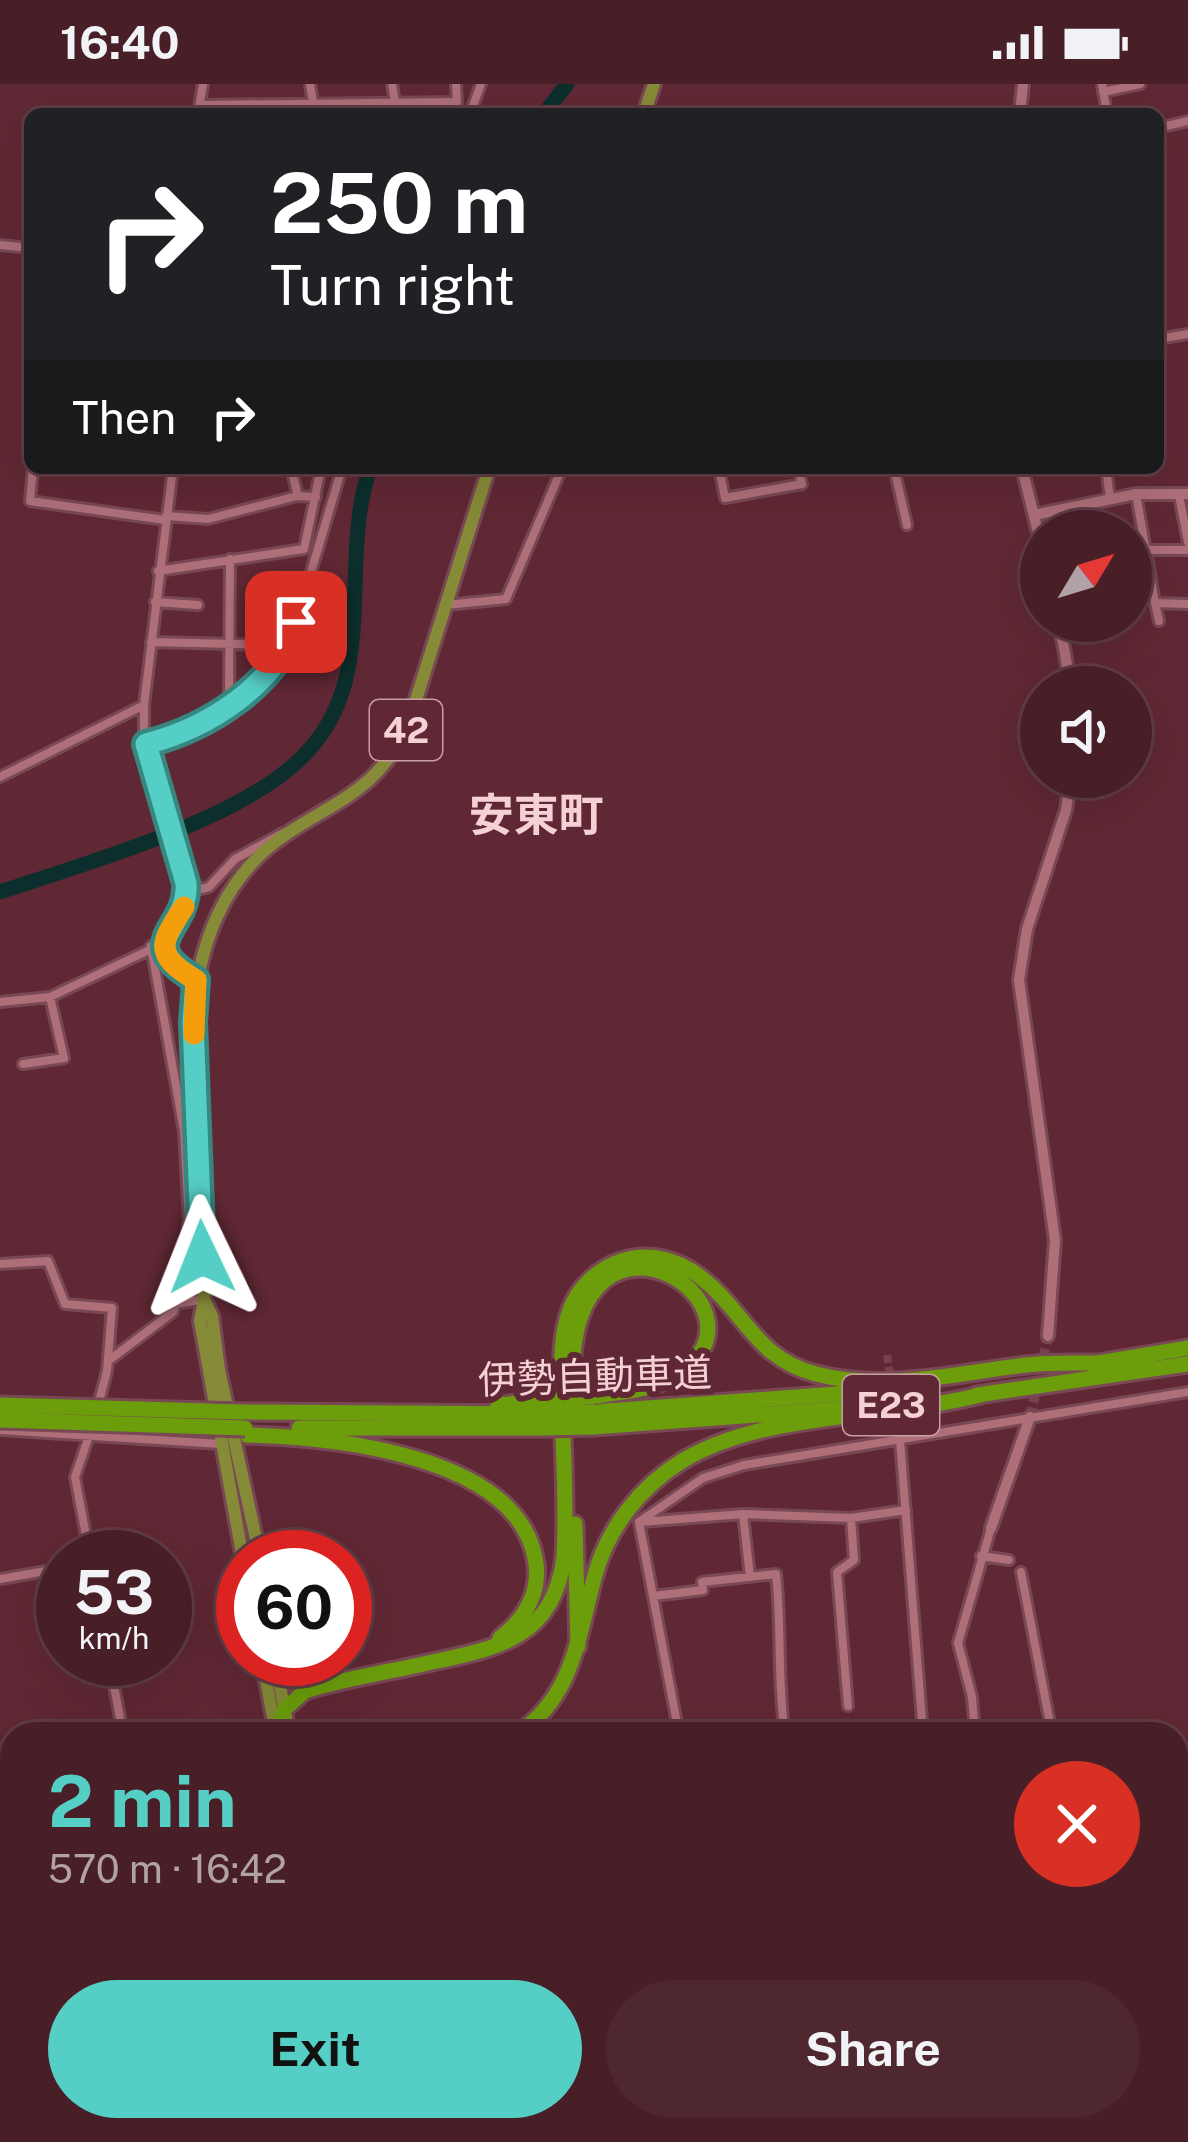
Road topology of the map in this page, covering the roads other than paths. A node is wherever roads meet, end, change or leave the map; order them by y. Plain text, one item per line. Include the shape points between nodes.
1 (392, 84) edge
2 (456, 84) edge
3 (1140, 84) edge
4 (1103, 88) edge
5 (396, 108) edge
6 (32, 474) edge
7 (172, 474) edge
8 (292, 474) edge
9 (320, 474) edge
10 (340, 474) edge
11 (487, 474) edge
12 (559, 474) edge
13 (720, 474) edge
14 (800, 474) edge
15 (895, 474) edge
16 (1024, 474) edge
17 (1107, 474) edge
18 (1136, 494) junction
19 (1184, 495) edge
20 (298, 496) junction
21 (316, 497) junction
22 (1110, 498) junction
23 (1033, 510) edge
24 (1056, 510) edge
25 (1139, 510) edge
26 (166, 518) junction
27 (907, 525) dead end
28 (1188, 546) edge
29 (1152, 549) edge
30 (230, 559) junction
31 (158, 571) junction
32 (1152, 585) edge
33 (155, 602) junction
34 (1155, 603) junction
35 (1188, 604) edge
36 (198, 605) dead end
37 (446, 605) junction
38 (1159, 621) dead end
39 (151, 641) junction
40 (230, 643) junction
41 (275, 645) dead end
42 (229, 694) dead end
43 (144, 705) junction
44 (147, 747) junction
45 (0, 777) edge
46 (1068, 798) edge
47 (290, 832) junction
48 (186, 883) junction
49 (164, 940) junction
50 (151, 946) junction
51 (196, 980) junction
52 (50, 997) junction
53 (0, 1002) edge
54 (23, 1064) dead end
55 (191, 1131) junction
56 (0, 1264) edge
57 (204, 1299) junction
58 (176, 1304) junction
59 (1048, 1336) tunnel mouth
60 (1188, 1348) edge
61 (108, 1361) junction
62 (1100, 1363) junction
63 (1188, 1364) edge
64 (1188, 1392) edge
65 (984, 1394) junction
66 (0, 1405) edge
67 (594, 1412) junction
68 (542, 1414) junction
69 (1030, 1417) junction
70 (0, 1420) edge
71 (244, 1425) junction
72 (0, 1430) edge
73 (89, 1438) junction
74 (900, 1439) junction
75 (221, 1444) junction
76 (907, 1510) junction
77 (743, 1514) junction
78 (850, 1518) junction
79 (639, 1522) junction
80 (992, 1528) joint
81 (85, 1530) edge
82 (237, 1530) edge
83 (254, 1530) edge
84 (981, 1556) junction
85 (1010, 1560) dead end
86 (1021, 1572) dead end
87 (36, 1573) edge
88 (750, 1577) junction
89 (0, 1579) edge
90 (653, 1596) junction
91 (578, 1646) junction
92 (484, 1651) junction
93 (372, 1675) edge
94 (114, 1686) edge
95 (267, 1686) edge
96 (280, 1686) edge
97 (325, 1686) edge
98 (848, 1706) dead end
99 (285, 1709) junction
100 (122, 1722) edge
101 (274, 1722) edge
102 (280, 1722) edge
103 (288, 1722) edge
104 (529, 1722) edge
105 (677, 1722) edge
106 (783, 1722) edge
107 (922, 1722) edge
108 (974, 1722) edge
109 (1050, 1722) edge

1 - 5 street
2 - 5 street via 457,102
3 - 4 street
6 - 26 street via 30,501
7 - 26 street
8 - 20 street
9 - 21 street
10 - 44 street via 282,653 226,708
11 - 37 main road, 42
12 - 37 street via 506,599
13 - 14 street via 725,498 802,484
15 - 27 street
16 - 23 street
17 - 22 street
18 - 19 street
18 - 22 street
18 - 25 street
19 - 28 street
20 - 21 street
20 - 26 street via 208,519
21 - 30 street via 304,548
22 - 24 street
26 - 31 street
28 - 29 street
30 - 31 street
30 - 40 street
31 - 33 street
32 - 34 street
33 - 36 street
33 - 39 street
34 - 35 street
34 - 38 street
37 - 47 main road, 42 via 394,754 350,797
39 - 40 street
39 - 43 street
40 - 41 street
40 - 42 street
43 - 44 street
43 - 45 street
44 - 48 street
46 - 59 street via 1019,980 1055,1240
47 - 48 street via 242,854 206,889
47 - 51 main road, 42 via 231,890
48 - 49 street via 185,905
49 - 50 street
49 - 51 street via 174,966
50 - 52 street
50 - 55 street
51 - 55 main road, 42
52 - 53 street
52 - 54 street via 64,1058
55 - 57 main road, 42
55 - 58 street
56 - 61 street via 48,1262 65,1304 112,1308
57 - 58 street
57 - 75 main road, 42 via 200,1321
57 - 83 main road, 42
58 - 61 street
60 - 62 highway, 伊勢自動車道 / E23
61 - 73 street
62 - 67 highway, 伊勢自動車道 / E23 via 859,1393
62 - 92 highway via 907,1381 830,1377 773,1355 686,1267 652,1257 618,1262 577,1294 563,1335 560,1578 537,1622
63 - 65 highway, 伊勢自動車道 / E23
64 - 69 street
65 - 67 highway, 伊勢自動車道 / E23 via 871,1407
65 - 91 highway via 768,1430 679,1463 614,1530
66 - 71 highway, 伊勢自動車道 / E23, bridge
67 - 68 highway, bridge
67 - 68 highway, 伊勢自動車道 / E23, bridge
67 - 91 highway via 659,1384 699,1352 703,1310 681,1278 648,1268 619,1274 591,1294 575,1329
68 - 71 highway, 伊勢自動車道 / E23
68 - 71 highway, 伊勢自動車道 / E23
69 - 74 street
69 - 80 street
70 - 71 highway, 伊勢自動車道 / E23, bridge
71 - 92 highway via 401,1454 468,1481 508,1509 531,1542 536,1583 524,1615
72 - 73 street
73 - 75 street
73 - 81 street via 75,1477
74 - 76 street
74 - 79 street via 727,1470
75 - 82 main road, 42
76 - 78 street
76 - 107 street
77 - 78 street
77 - 79 street
77 - 88 street
78 - 98 street via 854,1560 837,1572
79 - 90 street
80 - 84 street
84 - 85 street
84 - 108 street via 958,1643
86 - 109 street
87 - 89 street
88 - 90 street
88 - 106 street via 776,1574
90 - 105 street
91 - 104 highway via 555,1697
92 - 93 highway
94 - 100 street
95 - 101 main road
96 - 99 main road
97 - 99 highway
99 - 102 highway
99 - 103 main road

